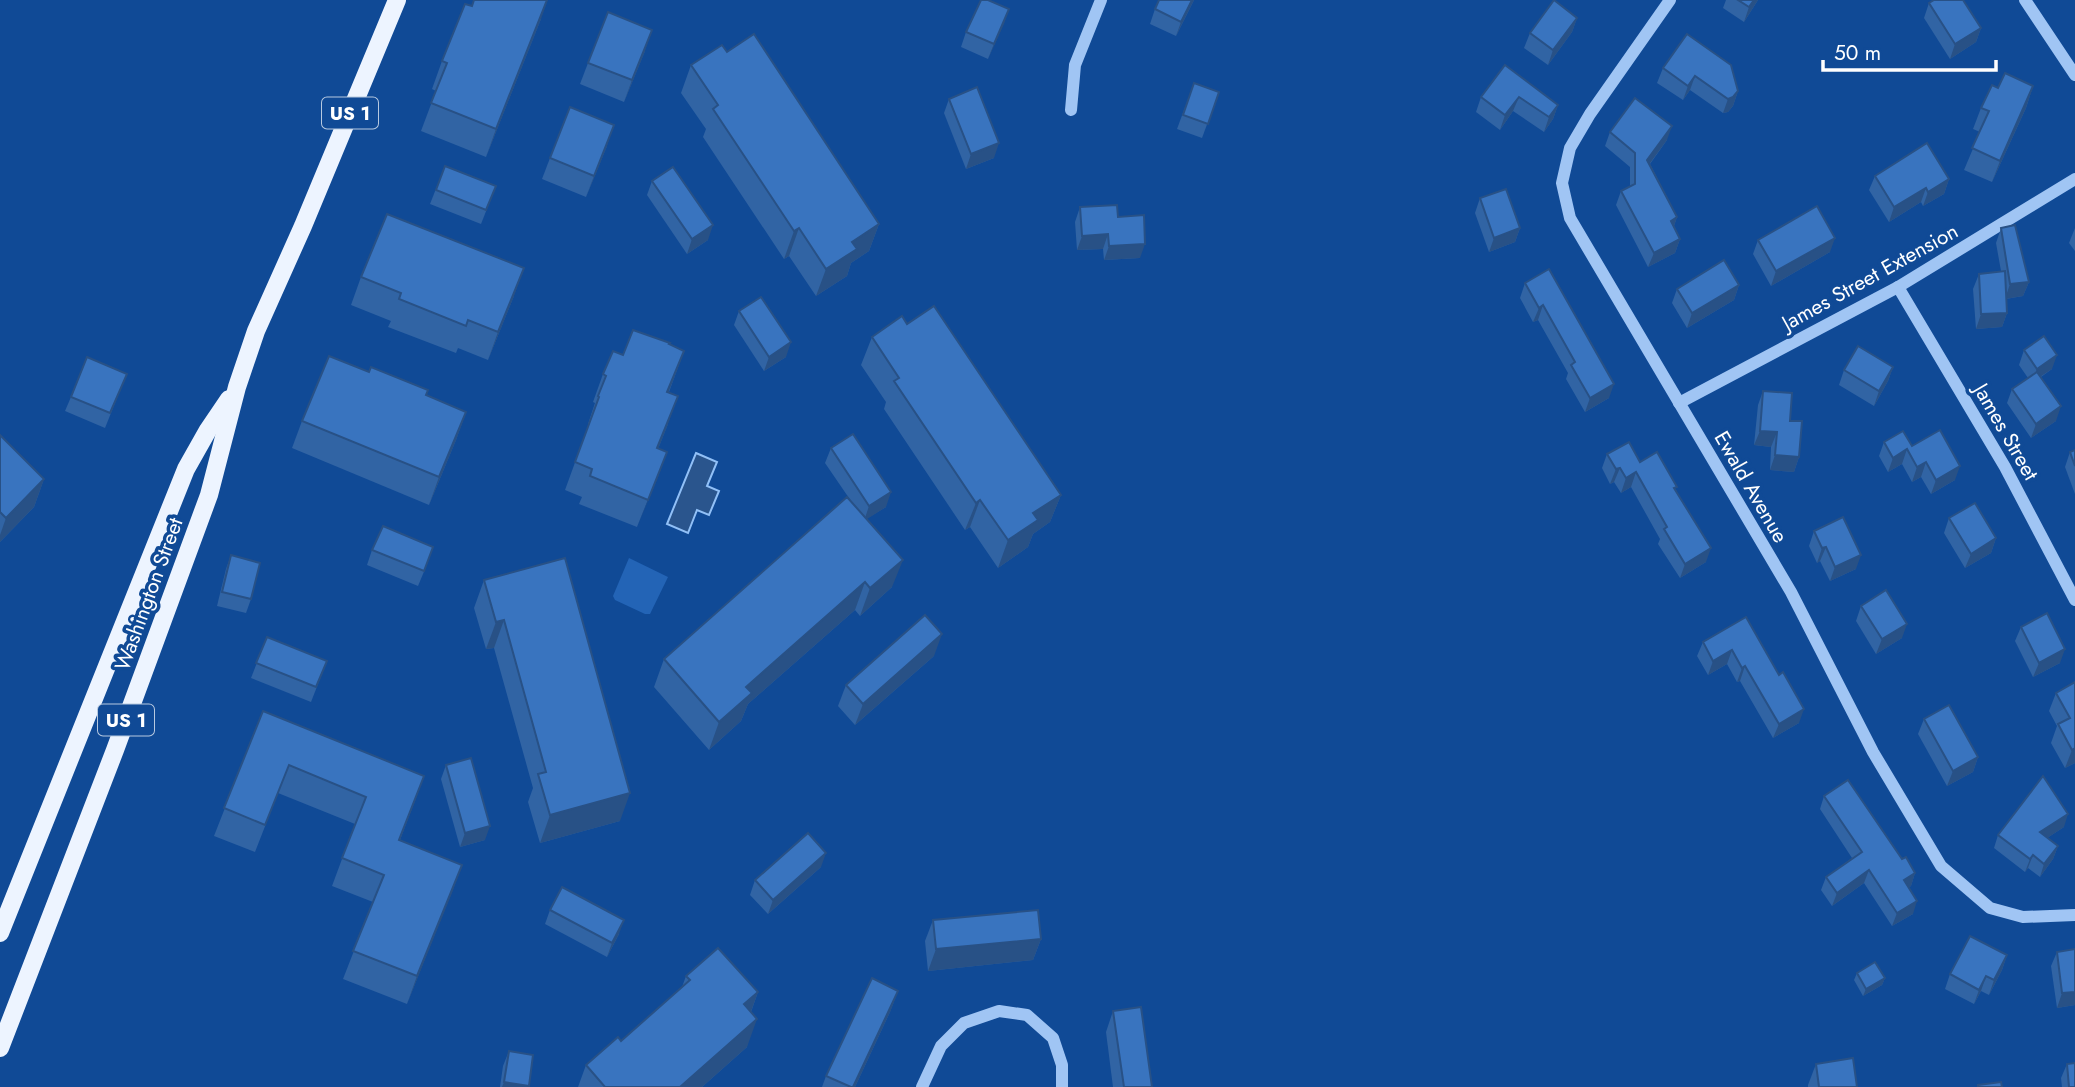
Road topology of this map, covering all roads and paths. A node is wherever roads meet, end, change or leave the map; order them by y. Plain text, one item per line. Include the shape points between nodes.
1 (397, 0) edge
2 (1101, 0) edge
3 (1670, 0) edge
4 (2025, 0) edge
5 (2075, 75) edge
6 (1071, 110) dead end
7 (2075, 179) edge
8 (1898, 287) junction
9 (237, 387) junction
10 (1679, 403) junction
11 (2075, 600) edge
12 (2075, 915) edge
13 (0, 933) edge
14 (0, 1048) edge
15 (922, 1087) edge
16 (1062, 1087) edge

1 - 9 main road, Washington Street / US 1 via 256,331
2 - 6 street via 1075,65
3 - 10 street, Ewald Avenue via 1590,114 1570,149 1562,183 1570,218
4 - 5 street
7 - 8 street, James Street Extension
8 - 10 street, James Street Extension
8 - 11 street, James Street via 2005,467
9 - 13 main road, Washington Street / US 1 via 186,469
9 - 14 main road, Washington Street / US 1 via 209,495
10 - 12 street, Ewald Avenue via 1791,593 1873,752 1941,866 1990,908 2023,917
15 - 16 street via 941,1046 964,1023 999,1011 1027,1015 1053,1038 1062,1065

